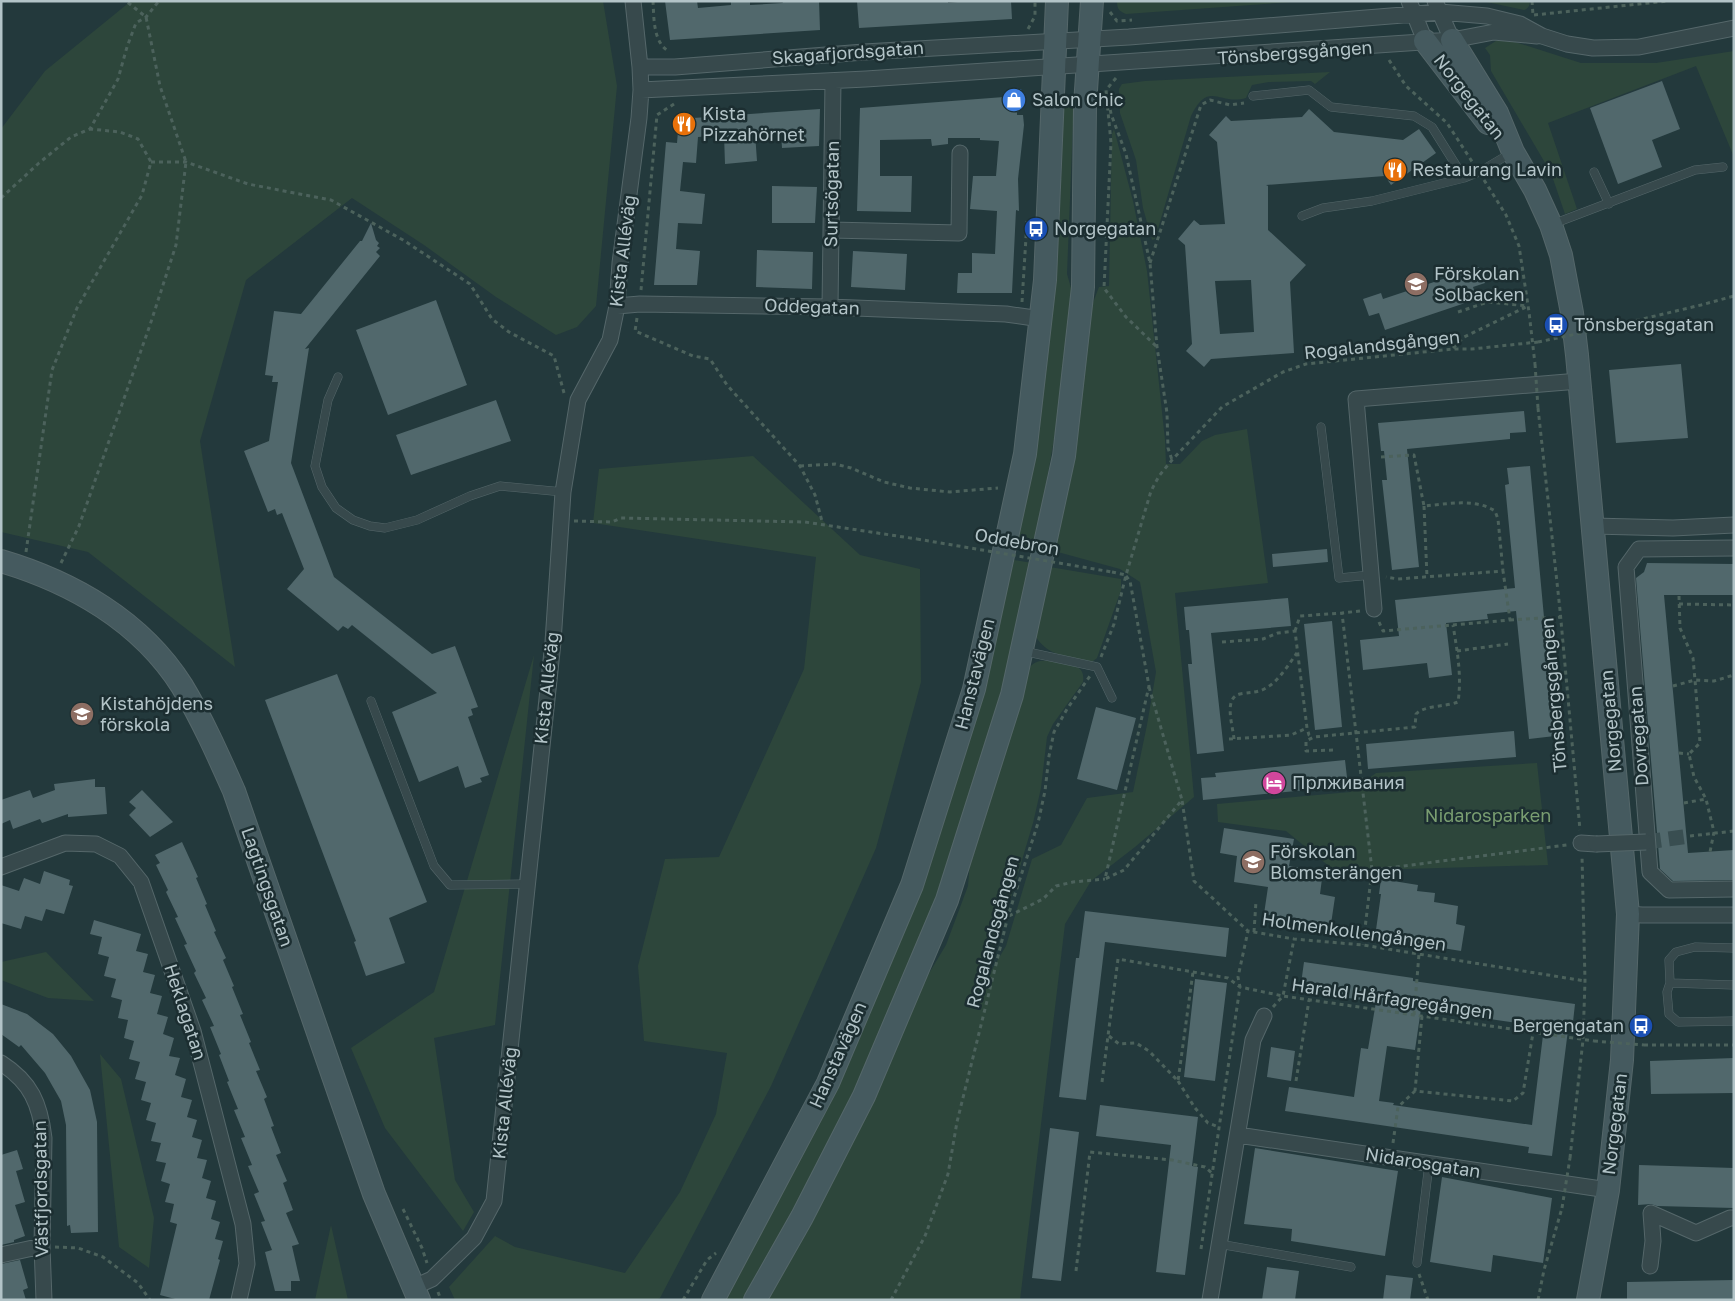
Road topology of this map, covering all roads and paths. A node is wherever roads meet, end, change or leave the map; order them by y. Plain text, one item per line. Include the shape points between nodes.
1 (126, 1) edge
2 (159, 1) edge
3 (633, 1) edge
4 (653, 1) edge
5 (1035, 1) edge
6 (1057, 1) edge
7 (1532, 1) edge
8 (1668, 1) edge
9 (1101, 7) edge
10 (1437, 7) edge
11 (1411, 8) edge
12 (1524, 13) dead end
13 (1533, 15) junction
14 (146, 17) junction
15 (1118, 21) dead end
16 (1734, 28) edge
17 (1029, 29) dead end
18 (1542, 36) junction
19 (1090, 38) junction
20 (1056, 40) junction
21 (1452, 40) junction
22 (1425, 41) junction
23 (675, 52) dead end
24 (1381, 61) dead end
25 (1088, 64) junction
26 (1054, 66) junction
27 (640, 67) junction
28 (1126, 77) dead end
29 (833, 81) junction
30 (641, 90) junction
31 (1106, 90) junction
32 (1253, 96) joint
33 (675, 104) dead end
34 (90, 129) junction
35 (1513, 152) junction
36 (960, 153) dead end
37 (151, 162) junction
38 (186, 162) junction
39 (1723, 167) dead end
40 (1479, 172) junction
41 (1594, 172) dead end
42 (1464, 178) junction
43 (1, 198) edge
44 (1609, 204) junction
45 (1302, 216) dead end
46 (1552, 225) junction
47 (831, 230) junction
48 (1150, 263) junction
49 (1734, 296) edge
50 (640, 304) junction
51 (617, 306) junction
52 (1528, 306) junction
53 (830, 307) junction
54 (1458, 312) dead end
55 (1041, 319) junction
56 (1532, 343) junction
57 (1157, 347) junction
58 (1453, 349) junction
59 (338, 377) dead end
60 (1580, 381) junction
61 (578, 400) junction
62 (1321, 427) dead end
63 (1381, 457) dead end
64 (1172, 460) junction
65 (800, 466) junction
66 (563, 492) junction
67 (997, 497) dead end
68 (1424, 506) junction
69 (560, 521) junction
70 (823, 525) junction
71 (1593, 526) junction
72 (1734, 526) edge
73 (1673, 528) junction
74 (988, 544) dead end
75 (1675, 548) junction
76 (1734, 548) edge
77 (26, 552) dead end
78 (986, 554) dead end
79 (2, 562) edge
80 (60, 564) dead end
81 (1503, 571) junction
82 (1126, 575) junction
83 (1371, 575) junction
84 (1427, 577) junction
85 (1679, 596) dead end
86 (1679, 604) junction
87 (1734, 605) edge
88 (1374, 609) junction
89 (1342, 614) junction
90 (1560, 617) junction
91 (1510, 620) junction
92 (1453, 625) junction
93 (1295, 631) junction
94 (1222, 642) dead end
95 (1508, 644) dead end
96 (1021, 650) junction
97 (1457, 651) junction
98 (1297, 652) junction
99 (1097, 667) junction
100 (1734, 675) edge
101 (1695, 680) junction
102 (1149, 686) junction
103 (1673, 686) dead end
104 (1112, 698) dead end
105 (372, 700) dead end
106 (1308, 728) junction
107 (1356, 734) junction
108 (1314, 737) junction
109 (1229, 739) dead end
110 (1234, 739) junction
111 (1333, 750) dead end
112 (1679, 753) dead end
113 (1689, 754) junction
114 (1706, 799) junction
115 (1182, 800) junction
116 (1684, 803) dead end
117 (1734, 831) edge
118 (1714, 832) junction
119 (1690, 836) tunnel mouth
120 (1646, 842) tunnel mouth
121 (1589, 844) junction
122 (1710, 852) dead end
123 (1, 867) edge
124 (1372, 870) junction
125 (1105, 879) junction
126 (527, 884) junction
127 (1734, 889) edge
128 (1256, 901) dead end
129 (1628, 914) junction
130 (1734, 915) edge
131 (1008, 916) junction
132 (1248, 931) junction
133 (1254, 932) junction
134 (1294, 940) junction
135 (1363, 945) junction
136 (1734, 948) edge
137 (1419, 954) junction
138 (1193, 972) junction
139 (1585, 981) junction
140 (1670, 984) junction
141 (1734, 985) edge
142 (1240, 987) junction
143 (1284, 996) junction
144 (1309, 1000) junction
145 (1414, 1015) junction
146 (1264, 1016) joint
147 (1422, 1016) junction
148 (1734, 1021) edge
149 (1533, 1033) junction
150 (1108, 1036) junction
151 (1583, 1040) junction
152 (1734, 1045) edge
153 (1, 1063) edge
154 (1178, 1081) junction
155 (1296, 1081) dead end
156 (1102, 1082) dead end
157 (1415, 1091) junction
158 (1220, 1127) junction
159 (1238, 1134) junction
160 (1391, 1158) junction
161 (1429, 1164) junction
162 (1212, 1174) junction
163 (1231, 1177) junction
164 (1608, 1190) junction
165 (1734, 1218) edge
166 (1219, 1244) junction
167 (42, 1246) junction
168 (718, 1251) dead end
169 (1201, 1251) dead end
170 (1, 1255) edge
171 (1417, 1263) joint
172 (1650, 1266) dead end
173 (1351, 1267) dead end
174 (1076, 1271) dead end
175 (416, 1293) edge
176 (44, 1300) edge
177 (150, 1300) edge
178 (239, 1300) edge
179 (683, 1300) edge
180 (713, 1300) edge
181 (755, 1300) edge
182 (891, 1300) edge
183 (1210, 1300) edge
184 (1428, 1300) edge
185 (1538, 1300) edge
186 (1588, 1300) edge

1 - 14 path
2 - 14 path
3 - 27 street, Kista Alléväg
4 - 23 path via 656,35 666,50
5 - 17 path via 1035,16
6 - 20 main road, Hanstavägen
7 - 13 path
8 - 13 path
9 - 15 path
9 - 19 main road
10 - 11 street
10 - 18 street via 1520,24
10 - 21 street, Norgegatan
11 - 19 street via 1129,37
11 - 22 street, Norgegatan
12 - 13 path
14 - 34 path via 136,23 118,79
14 - 38 path via 160,86
16 - 18 street via 1640,47 1594,48
18 - 21 street via 1494,32
19 - 20 street
19 - 25 main road
20 - 26 main road, Hanstavägen
20 - 27 street, Skagafjordsgatan
21 - 22 street, Norgegatan
21 - 35 main road, Norgegatan via 1497,113
22 - 25 street, Norgegatan
22 - 35 main road, Norgegatan
24 - 40 path, Tönsbergsgången via 1390,60 1406,86 1447,123
25 - 26 street, Norgegatan
25 - 96 main road via 1082,296 1064,456
26 - 29 street, Skagafjordsgatan
26 - 55 main road, Hanstavägen
27 - 30 street, Kista Alléväg
28 - 31 path via 1116,78
29 - 30 street, Skagafjordsgatan
29 - 47 street, Surtsögatan
30 - 51 street, Kista Alléväg
31 - 48 path via 1126,154
31 - 57 path via 1111,142 1104,288 1126,317
32 - 42 lane via 1309,90 1331,107 1414,116 1432,127
32 - 48 path via 1241,104 1210,100 1201,104
33 - 50 path via 657,115
34 - 37 path via 120,132 138,139
34 - 43 path via 71,137
35 - 40 lane
35 - 46 main road, Norgegatan
36 - 47 street via 959,233
37 - 38 path
37 - 77 path via 142,195 77,308 52,370
38 - 61 path via 248,184 331,200 404,240 470,284 492,319 554,356 568,406
38 - 80 path via 176,245 79,526
39 - 44 lane via 1695,170
40 - 42 lane
40 - 52 path, Tönsbergsgången via 1506,215 1519,246
41 - 44 lane
42 - 45 lane via 1372,201 1323,208
44 - 46 lane
46 - 60 main road, Norgegatan via 1572,313
47 - 53 street, Surtsögatan
48 - 57 path
49 - 56 path, Rogalandsgången, bridge
50 - 51 street, Oddegatan
50 - 53 street, Oddegatan
50 - 65 path via 635,331 693,356 710,359 727,385
51 - 61 street, Kista Alléväg via 610,340
52 - 54 path via 1488,302
52 - 56 path, Tönsbergsgången
52 - 58 path via 1464,337
53 - 55 street, Oddegatan via 1006,314
55 - 180 main road, Hanstavägen via 1025,454 974,689 912,885 828,1083
56 - 58 path, Rogalandsgången
56 - 90 path, Tönsbergsgången, bridge
57 - 64 path
58 - 64 path, Rogalandsgången via 1306,364 1283,372 1222,408
59 - 66 lane via 328,400 316,466 322,487 336,508 353,520 385,528 418,520 500,486
60 - 71 main road, Norgegatan
60 - 83 street via 1356,398
61 - 66 street, Kista Alléväg
62 - 83 lane via 1338,578
63 - 68 path via 1414,454
64 - 82 path, Rogalandsgången via 1151,491
65 - 67 path via 834,464 910,488 950,492 999,488
65 - 70 path via 815,495
66 - 69 street, Kista Alléväg
68 - 81 path via 1463,503 1488,506 1496,511
68 - 84 path
69 - 70 path, Oddebron via 612,522 621,518
69 - 126 street, Kista Alléväg via 552,642
70 - 82 path, Oddebron, bridge
71 - 73 street
71 - 129 main road, Norgegatan
72 - 73 street
73 - 75 street
74 - 78 path
75 - 76 street, Dovregatan
75 - 127 street, Dovregatan via 1639,549 1626,567 1650,872 1669,890
79 - 175 main road, Lagtingsgatan via 48,577 95,600 138,635 181,685 234,791 374,1194
81 - 84 path
81 - 91 path
82 - 99 path, Rogalandsgången via 1114,624
82 - 102 path via 1130,581
83 - 84 path via 1398,579
83 - 88 street
85 - 86 path
86 - 87 path
86 - 101 path via 1680,628 1693,658
88 - 89 path
88 - 92 path via 1383,631
89 - 93 path via 1300,616
89 - 107 path
90 - 91 path
90 - 121 path, Tönsbergsgången
91 - 92 path
92 - 97 path
93 - 94 path via 1263,639
93 - 98 path
95 - 97 path
96 - 99 lane
96 - 181 main road via 1012,695 947,900 864,1096
97 - 107 path via 1458,702 1420,710 1416,714 1415,728
98 - 106 path
98 - 110 path via 1269,687 1254,693 1238,694 1232,699
99 - 104 lane
99 - 131 path, Rogalandsgången via 1054,732 1038,823
100 - 101 path
101 - 103 path
101 - 113 path via 1700,743
102 - 115 path, Holmenkollengången
102 - 125 path
105 - 126 lane via 434,866 450,885
106 - 108 path via 1309,735
106 - 110 path via 1291,736
107 - 108 path
107 - 124 path
108 - 111 path via 1306,741 1306,751
109 - 110 path
112 - 113 path
113 - 114 path via 1694,776
114 - 116 path
114 - 118 path
115 - 125 path via 1124,870
115 - 132 path, Holmenkollengången via 1194,881
117 - 118 path
118 - 119 path
118 - 122 path
120 - 121 street, bridge
121 - 124 path
121 - 139 path, Tönsbergsgången
123 - 178 street, Heklagatan via 65,843 96,844 120,856 141,882 193,1032 243,1224 247,1264
124 - 135 path
125 - 131 path via 1056,886 1043,899
126 - 175 street, Kista Alléväg via 494,1201 474,1238
128 - 133 path
129 - 130 street
129 - 164 main road, Norgegatan via 1622,1060
131 - 182 path, Rogalandsgången via 957,1122 948,1174 924,1236
132 - 133 path, Holmenkollengången
132 - 142 path via 1238,977
133 - 134 path, Holmenkollengången
134 - 135 path, Holmenkollengången
134 - 143 path
135 - 137 path, Holmenkollengången
136 - 140 lane via 1695,947 1676,952 1669,960
137 - 139 path, Holmenkollengången
137 - 145 path
138 - 142 path via 1228,978
138 - 150 path via 1118,959
138 - 154 path
139 - 151 path, Tönsbergsgången
140 - 141 lane
140 - 148 lane via 1667,992 1669,1014 1678,1022
142 - 143 path
142 - 158 path
143 - 144 path, Harald Hårfagregången
143 - 146 path, Harald Hårfagregången
144 - 145 path, Harald Hårfagregången
144 - 155 path
145 - 147 path, Harald Hårfagregången
146 - 159 street via 1253,1040
147 - 149 path, Harald Hårfagregången
147 - 157 path
149 - 151 path, Harald Hårfagregången
149 - 157 path via 1523,1093 1513,1102
150 - 154 path via 1119,1044 1136,1043 1149,1050
150 - 156 path
151 - 152 path, Harald Hårfagregången, bridge via 1644,1045
151 - 185 path, Tönsbergsgången, bridge via 1562,1208
153 - 167 street, Västfjordsgatan via 24,1082 41,1114 44,1138
154 - 158 path via 1208,1123
157 - 160 path via 1398,1107
158 - 162 path
159 - 160 street, Nidarosgatan
159 - 163 street
160 - 161 street, Nidarosgatan
161 - 164 street, Nidarosgatan
161 - 171 lane
162 - 163 path
162 - 169 path
162 - 174 path via 1204,1167 1172,1160 1090,1152
163 - 166 street
164 - 186 main road, Norgegatan
165 - 172 street via 1696,1233 1651,1213 1653,1240
166 - 173 lane
166 - 183 street
167 - 170 street
167 - 176 street, Västfjordsgatan
167 - 177 path via 78,1248 103,1257 138,1283
168 - 179 path via 708,1260
171 - 184 path

